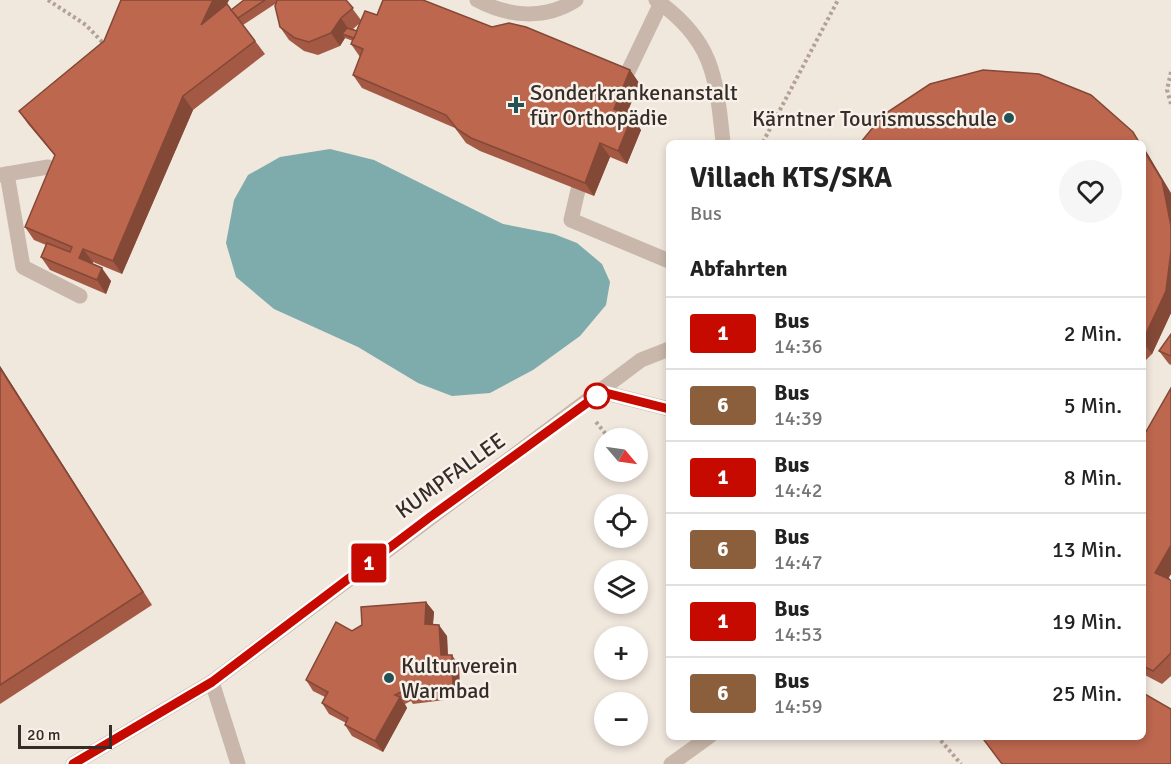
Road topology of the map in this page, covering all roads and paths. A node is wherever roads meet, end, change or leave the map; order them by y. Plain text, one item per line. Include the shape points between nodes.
1 (48, 0) edge
2 (477, 0) edge
3 (576, 0) edge
4 (838, 0) edge
5 (658, 2) edge
6 (505, 5) edge
7 (106, 47) edge
8 (1171, 72) edge
9 (625, 78) edge
10 (1171, 104) edge
11 (723, 140) edge
12 (765, 140) edge
13 (48, 167) edge
14 (3, 175) edge
15 (578, 190) edge
16 (666, 260) edge
17 (80, 296) edge
18 (666, 350) edge
19 (602, 392) junction
20 (666, 409) edge
21 (212, 682) junction
22 (704, 740) edge
23 (940, 740) edge
24 (73, 764) edge
25 (238, 764) edge
26 (671, 764) edge
27 (961, 764) edge

1 - 7 path via 86,25
2 - 6 street
3 - 6 street via 556,11 533,15
4 - 12 path
5 - 9 street
5 - 11 street via 691,28 708,59 718,92
8 - 10 path via 1167,90
13 - 14 street
14 - 17 street via 23,267
15 - 16 street via 571,220
18 - 19 street, KUMPFALLEE via 641,360
19 - 20 street
19 - 21 street, KUMPFALLEE
21 - 24 street, KUMPFALLEE
21 - 25 street
22 - 26 street
23 - 27 path

